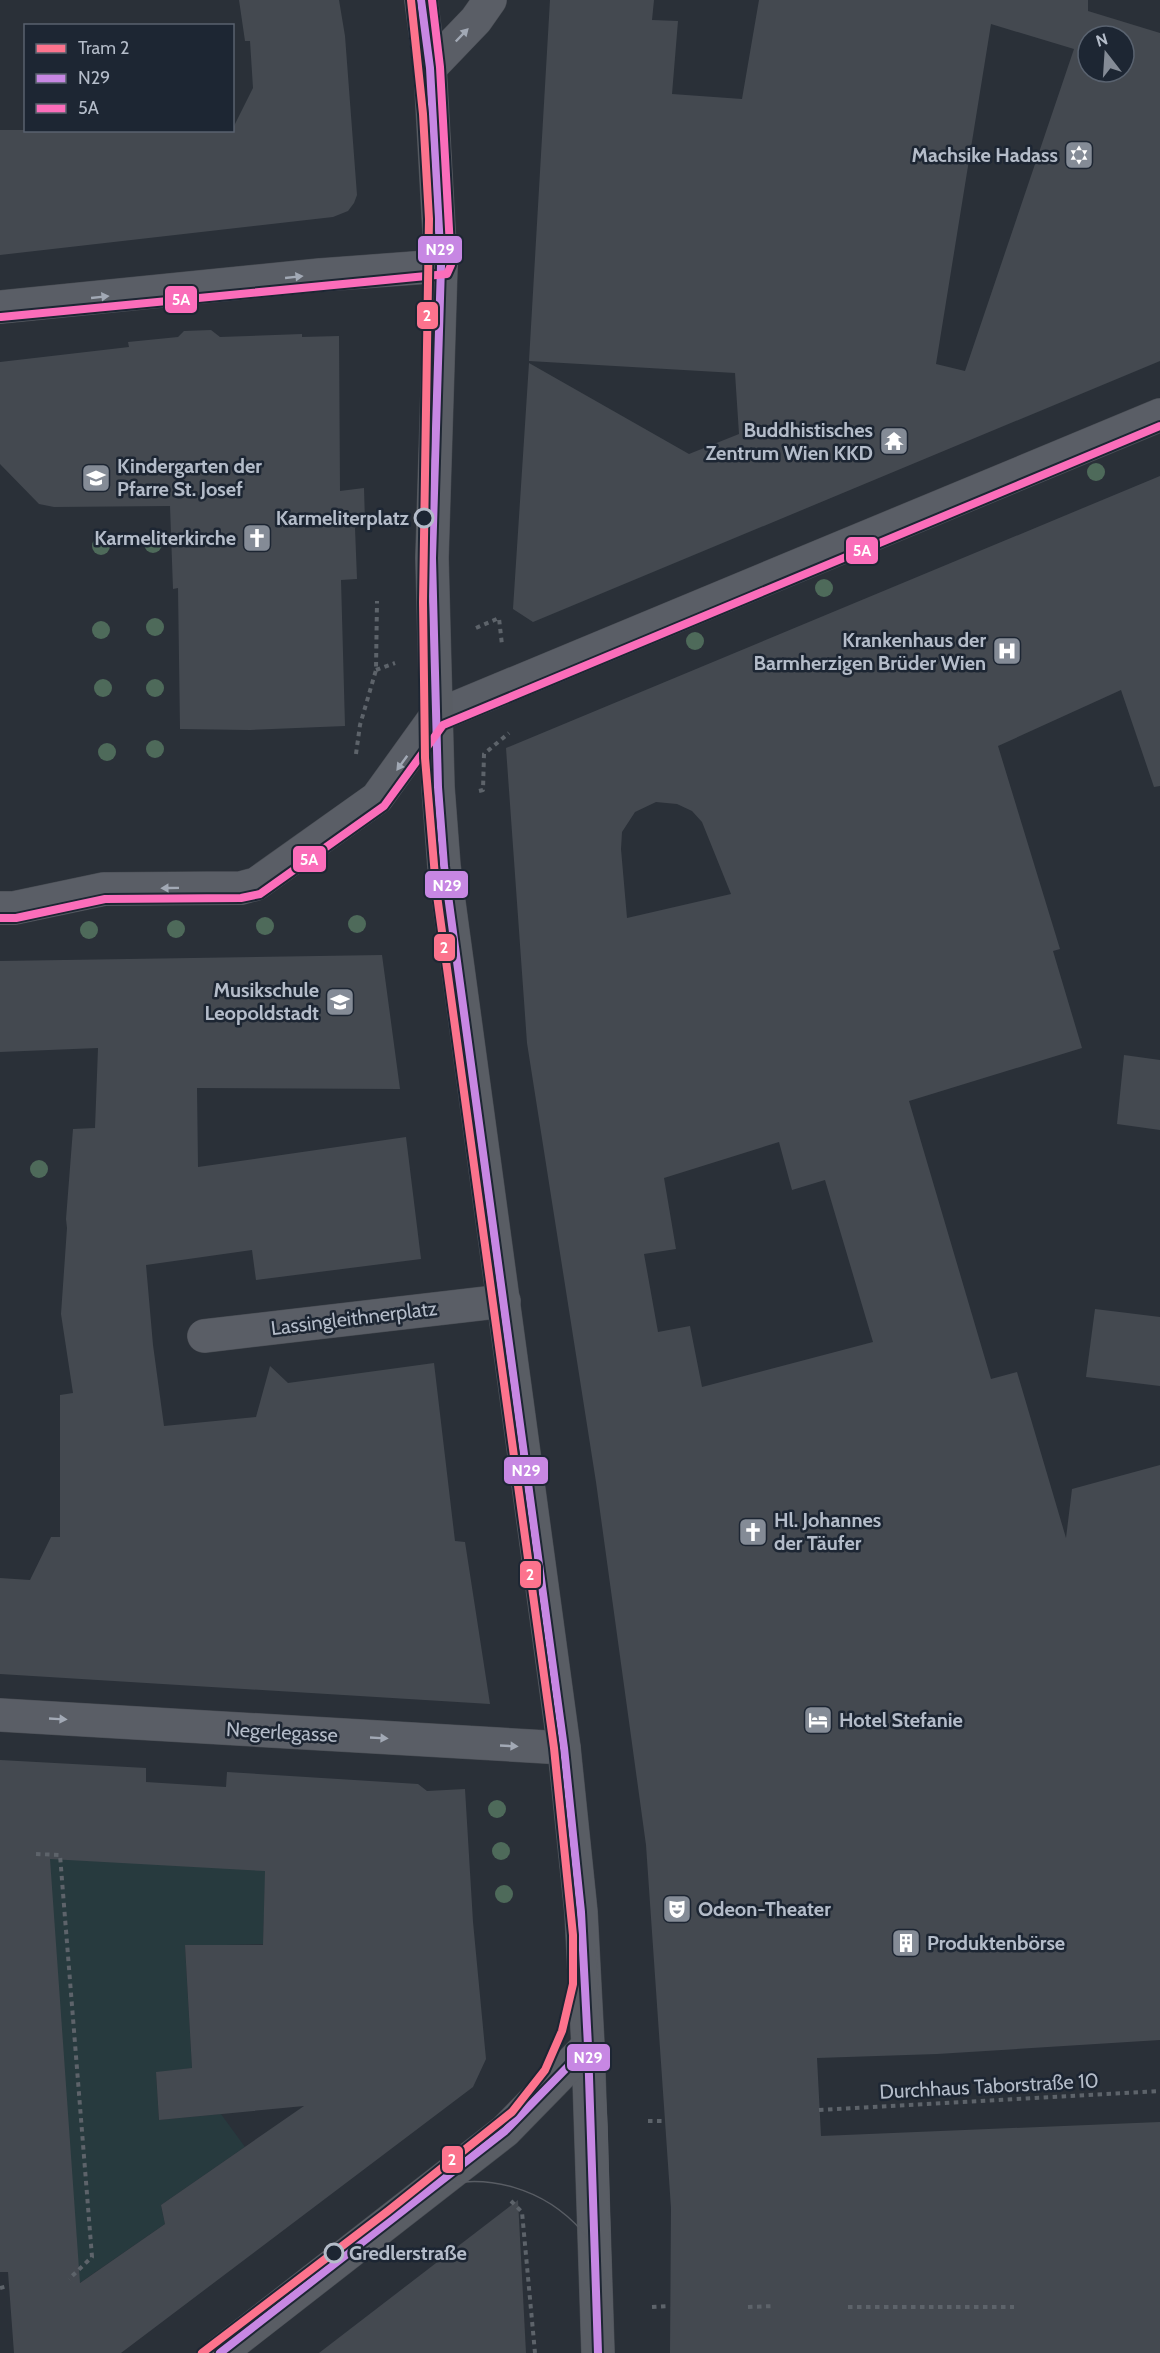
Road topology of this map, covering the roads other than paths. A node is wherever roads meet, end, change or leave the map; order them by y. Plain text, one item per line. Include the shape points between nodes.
1 (421, 0) edge
2 (490, 0) edge
3 (430, 68) junction
4 (441, 266) junction
5 (0, 307) edge
6 (1160, 415) edge
7 (436, 716) junction
8 (7, 908) edge
9 (504, 1301) junction
10 (204, 1336) dead end
11 (0, 1715) edge
12 (564, 1748) junction
13 (588, 2046) junction
14 (220, 2353) edge
15 (598, 2353) edge

1 - 3 main road
3 -> 2 street
3 - 4 main road
5 -> 4 street
4 - 7 main road via 432,558
6 - 7 street
7 -> 8 street via 377,798 256,884 241,888 45,888
7 - 9 main road via 444,866
9 - 10 street, Lassingleithnerplatz
9 - 12 main road
11 -> 12 street, Negerlegasse
12 - 13 main road via 581,1912
13 - 14 main road via 505,2131
13 - 15 main road

